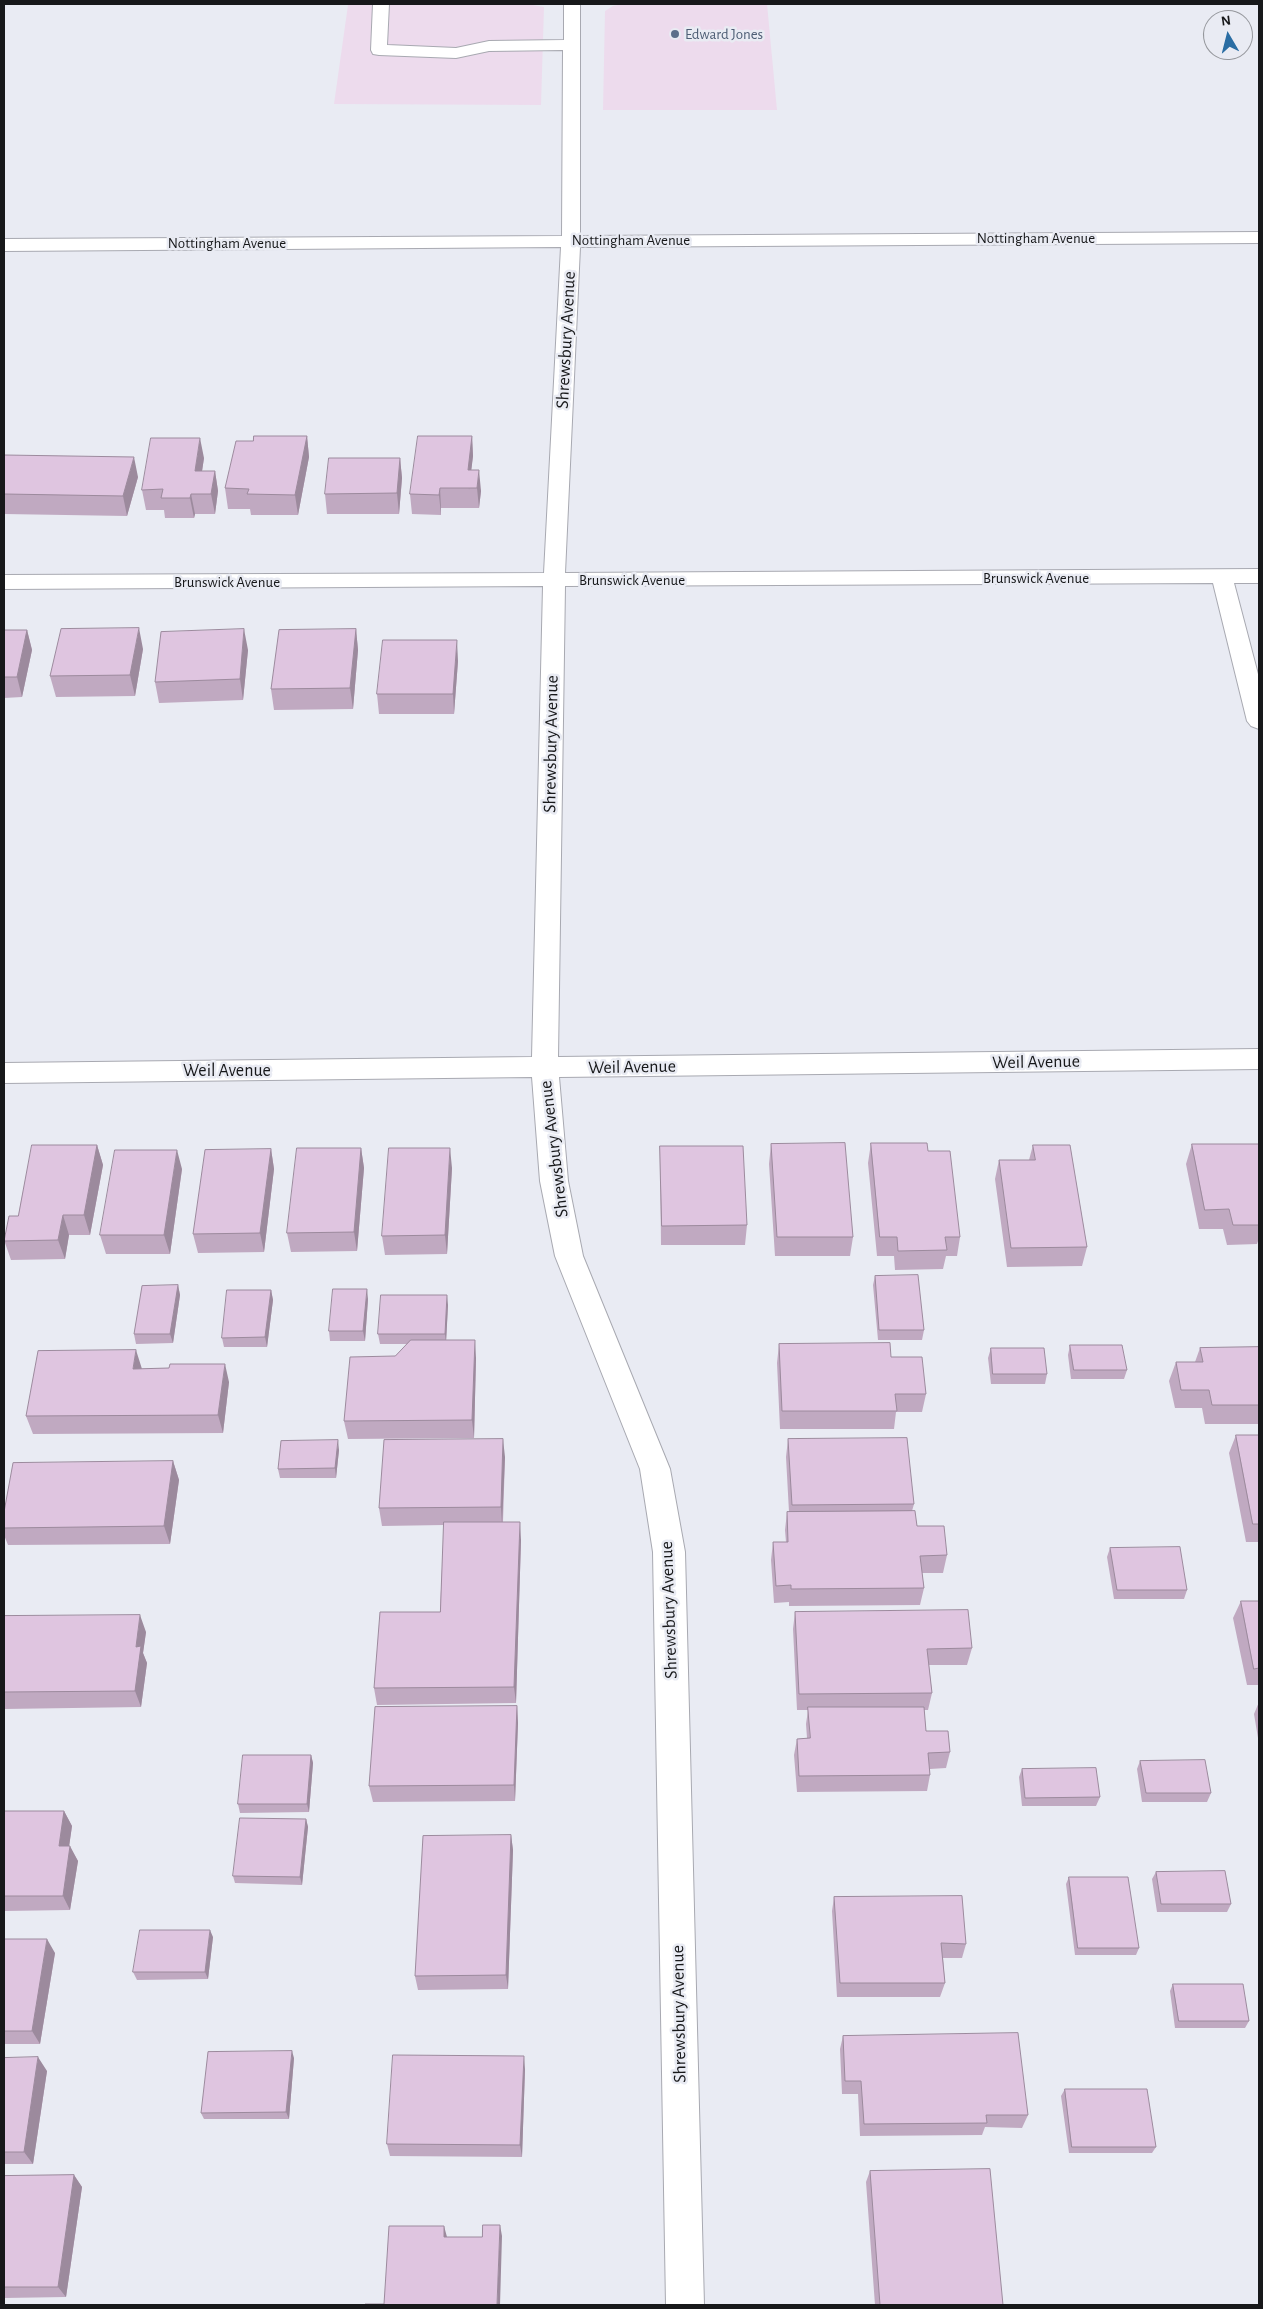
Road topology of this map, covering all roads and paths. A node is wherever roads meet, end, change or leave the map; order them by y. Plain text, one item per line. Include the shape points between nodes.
1 (381, 4) edge
2 (572, 4) edge
3 (572, 45) junction
4 (1259, 237) edge
5 (571, 240) junction
6 (4, 245) edge
7 (1259, 576) edge
8 (1222, 577) junction
9 (554, 581) junction
10 (4, 582) edge
11 (1259, 721) edge
12 (1259, 1059) edge
13 (545, 1068) junction
14 (4, 1073) edge
15 (685, 2305) edge

1 - 3 street via 379,50 456,53 489,46
2 - 3 street, Shrewsbury Avenue
3 - 5 street, Shrewsbury Avenue
4 - 5 street, Nottingham Avenue
5 - 6 street, Nottingham Avenue
5 - 9 street, Shrewsbury Avenue
7 - 8 street, Brunswick Avenue
8 - 9 street, Brunswick Avenue
8 - 11 street
9 - 10 street, Brunswick Avenue
9 - 13 street, Shrewsbury Avenue
12 - 13 street, Weil Avenue
13 - 14 street, Weil Avenue
13 - 15 street, Shrewsbury Avenue via 554,1181 569,1256 655,1469 669,1552

